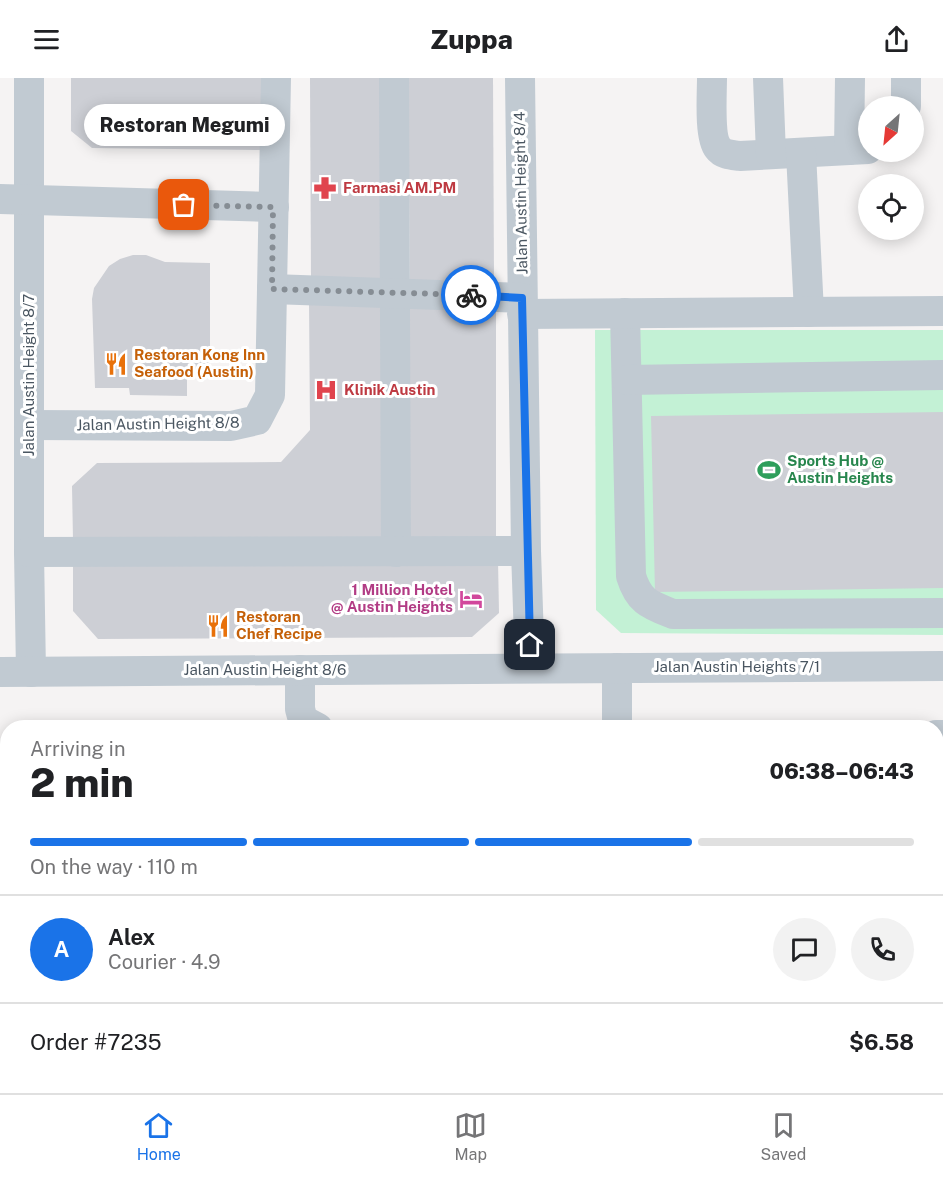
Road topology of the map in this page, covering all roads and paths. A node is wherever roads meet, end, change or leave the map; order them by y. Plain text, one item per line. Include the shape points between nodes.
1 (29, 78) edge
2 (276, 78) edge
3 (394, 78) edge
4 (520, 78) edge
5 (712, 78) edge
6 (768, 78) edge
7 (850, 78) edge
8 (906, 78) edge
9 (906, 96) edge
10 (858, 141) edge
11 (858, 149) edge
12 (801, 153) junction
13 (771, 154) junction
14 (14, 200) edge
15 (273, 207) junction
16 (272, 289) junction
17 (396, 292) junction
18 (522, 306) junction
19 (943, 311) edge
20 (809, 312) junction
21 (626, 313) junction
22 (943, 375) edge
23 (627, 380) junction
24 (29, 425) junction
25 (526, 551) junction
26 (29, 552) junction
27 (396, 552) junction
28 (943, 614) edge
29 (943, 666) edge
30 (617, 668) junction
31 (530, 669) junction
32 (300, 670) junction
33 (0, 672) edge
34 (31, 672) junction
35 (303, 720) edge
36 (617, 720) edge

1 - 14 street, Jalan Austin Height 8/7
2 - 15 street, Jalan Austin Height 8/8
3 - 17 street
4 - 18 street, Jalan Austin Height 8/4
5 - 13 street via 713,135 718,148 740,156
6 - 13 street
7 - 10 street
8 - 9 street
11 - 12 street
12 - 13 street
12 - 20 street
14 - 15 street
14 - 24 street, Jalan Austin Height 8/7
15 - 16 street, Jalan Austin Height 8/8
16 - 17 street
16 - 24 street, Jalan Austin Height 8/8 via 270,395 257,420 231,426
17 - 18 street
17 - 27 street
18 - 21 street
18 - 25 street, Jalan Austin Height 8/4
19 - 20 street
20 - 21 street
21 - 23 street
22 - 23 street
23 - 28 street via 631,576 646,603 674,614
24 - 26 street, Jalan Austin Height 8/7
25 - 27 street
25 - 31 street, Jalan Austin Height 8/4
26 - 27 street
26 - 34 street, Jalan Austin Height 8/7
29 - 30 street, Jalan Austin Heights 7/1
30 - 31 street, Jalan Austin Heights 7/1
30 - 36 street
31 - 32 street, Jalan Austin Height 8/6
32 - 34 street, Jalan Austin Height 8/6
32 - 35 street
33 - 34 street, Jalan Austin Height 8/6

